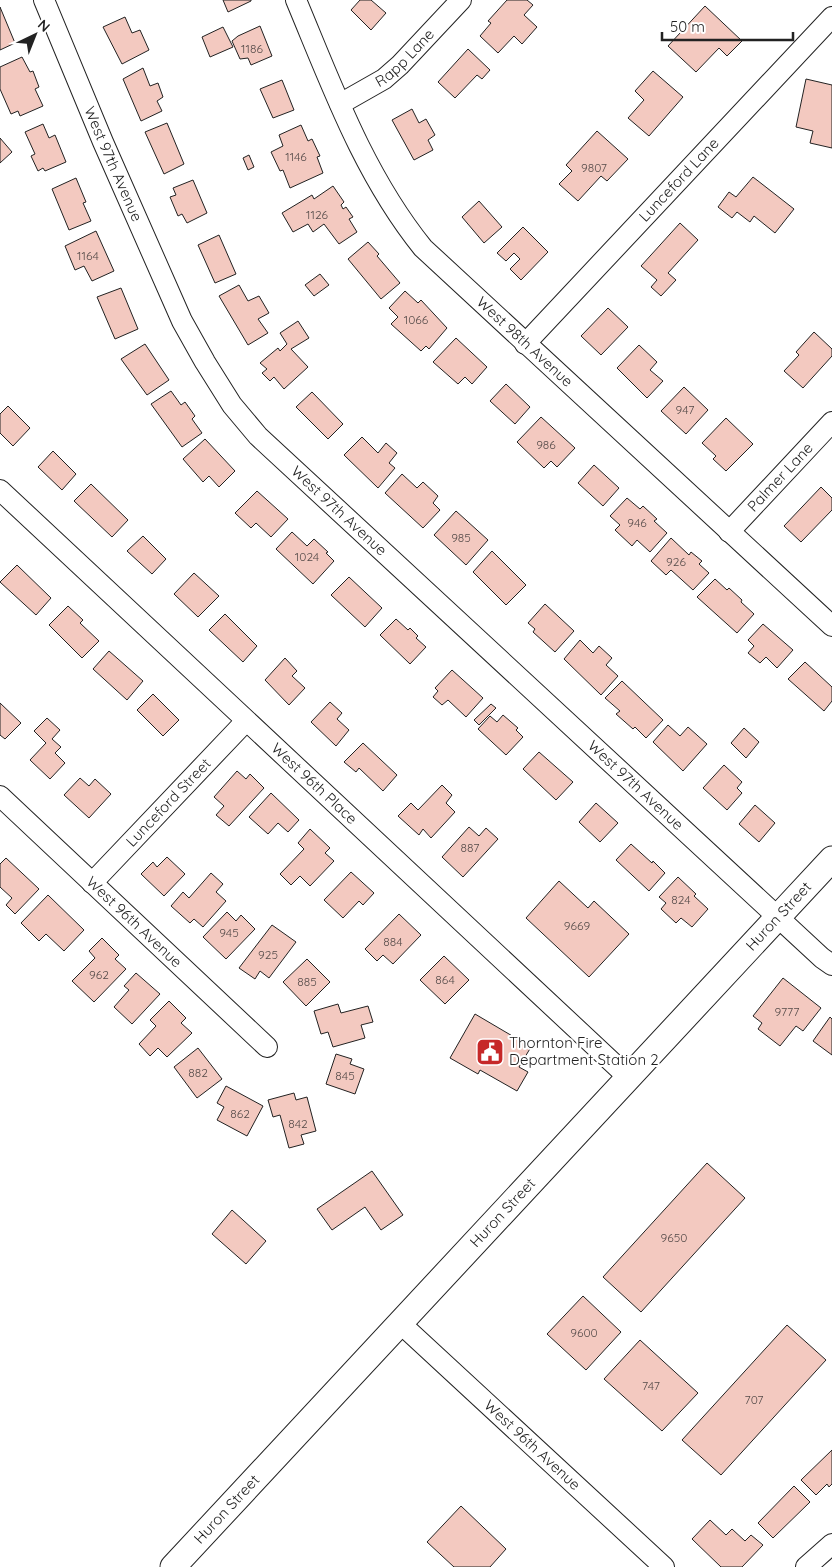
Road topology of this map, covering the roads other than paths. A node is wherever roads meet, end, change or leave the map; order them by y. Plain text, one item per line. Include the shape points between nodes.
1 (44, 0) edge
2 (296, 0) edge
3 (461, 0) edge
4 (832, 17) edge
5 (340, 104) junction
6 (525, 344) junction
7 (832, 422) edge
8 (0, 490) edge
9 (729, 532) junction
10 (832, 626) edge
11 (246, 721) junction
12 (0, 796) edge
13 (832, 859) edge
14 (92, 883) junction
15 (778, 917) junction
16 (832, 966) edge
17 (267, 1047) dead end
18 (628, 1077) junction
19 (400, 1323) junction
20 (832, 1544) edge
21 (173, 1567) edge
22 (664, 1567) edge
23 (806, 1567) edge

1 - 15 street, West 97th Avenue via 182,321 232,405 265,443
2 - 5 street, West 98th Avenue
3 - 5 street, Rapp Lane via 384,79
4 - 6 street, Lunceford Lane
5 - 6 street, West 98th Avenue via 372,173 402,222 438,264
6 - 9 street, West 98th Avenue
7 - 9 street, Palmer Lane
8 - 11 street, West 96th Place
9 - 10 street, West 98th Avenue
11 - 14 street, Lunceford Street
11 - 18 street, West 96th Place
12 - 14 street, West 96th Avenue
13 - 15 main road, Huron Street
14 - 17 street, West 96th Avenue
15 - 16 street, West 97th Avenue
15 - 18 main road, Huron Street
18 - 19 main road, Huron Street
19 - 21 main road, Huron Street
19 - 22 street, West 96th Avenue
20 - 23 street

